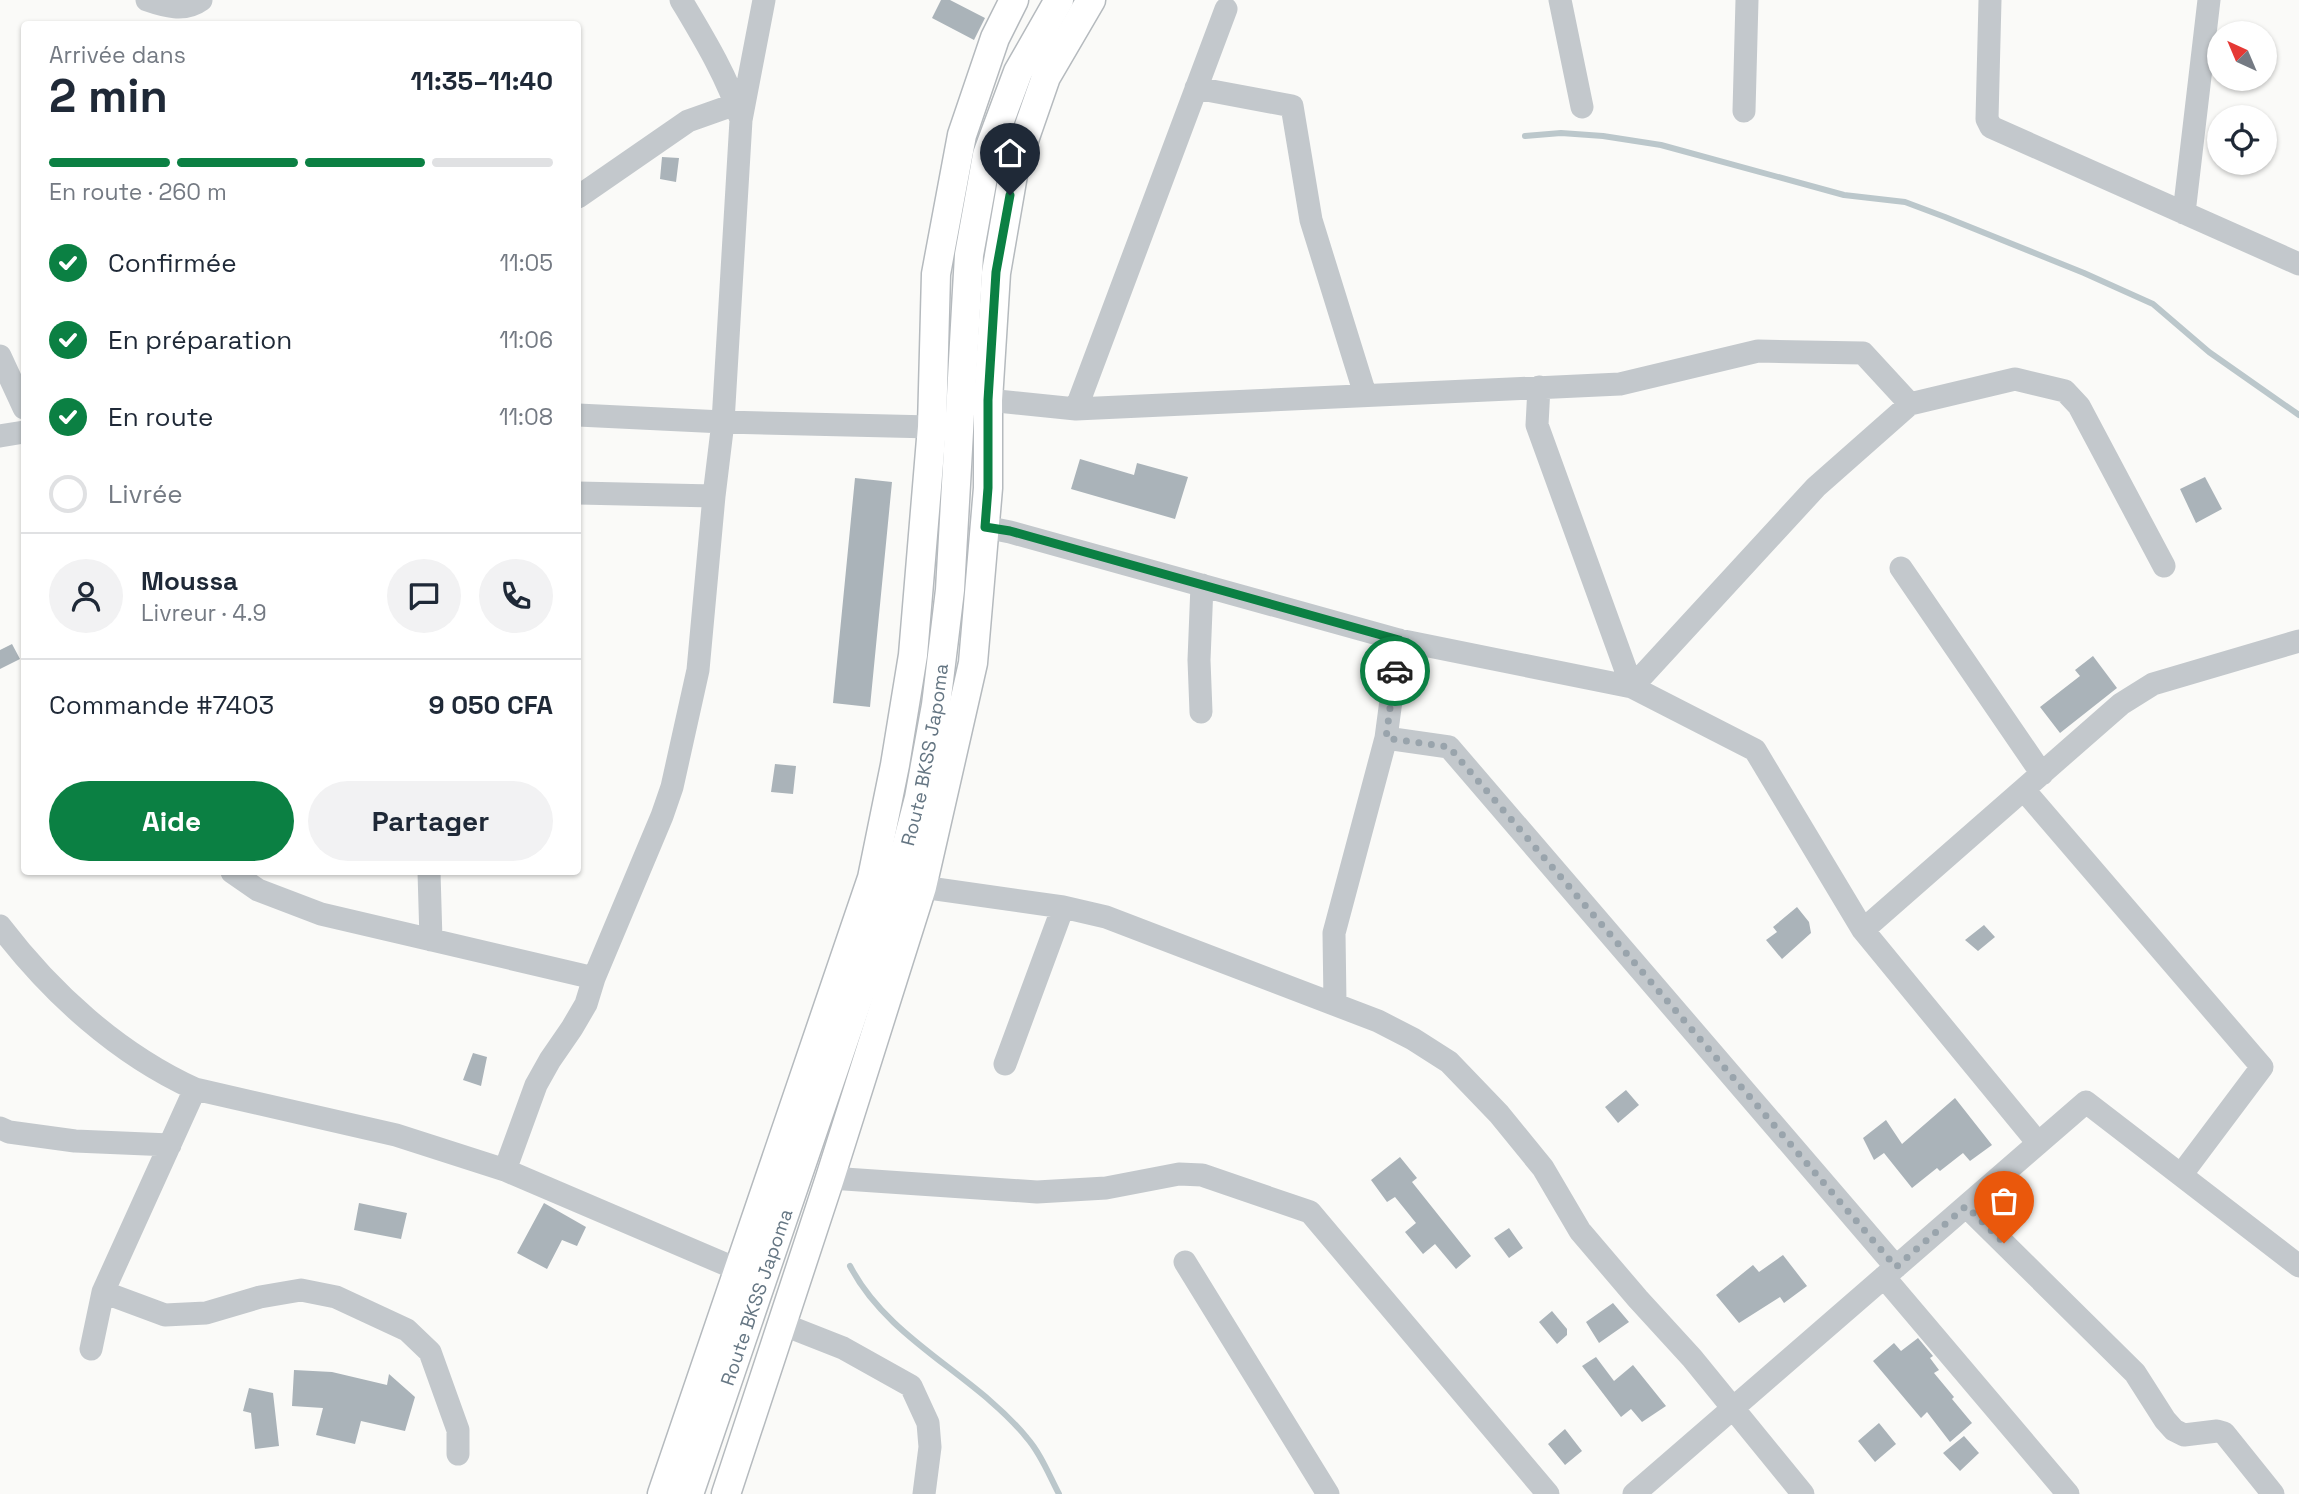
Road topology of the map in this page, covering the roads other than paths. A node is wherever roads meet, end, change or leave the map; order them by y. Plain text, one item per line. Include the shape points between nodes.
1 (147, 0) edge
2 (201, 0) edge
3 (681, 0) edge
4 (764, 0) edge
5 (1014, 0) edge
6 (1059, 0) edge
7 (1091, 0) edge
8 (1560, 0) edge
9 (1747, 0) edge
10 (1990, 0) edge
11 (2209, 0) edge
12 (1226, 9) dead end
13 (1196, 88) junction
14 (1582, 107) dead end
15 (1744, 111) dead end
16 (739, 112) junction
17 (581, 195) edge
18 (2184, 213) junction
19 (2299, 264) edge
20 (0, 356) edge
21 (1539, 387) junction
22 (1365, 394) junction
23 (988, 400) junction
24 (21, 402) edge
25 (1910, 404) junction
26 (1076, 409) junction
27 (581, 415) edge
28 (723, 422) junction
29 (932, 427) junction
30 (21, 432) edge
31 (0, 436) edge
32 (581, 493) edge
33 (714, 496) junction
34 (985, 527) junction
35 (2164, 566) dead end
36 (1901, 568) dead end
37 (1202, 585) junction
38 (1399, 640) junction
39 (2299, 641) edge
40 (1632, 687) junction
41 (1201, 712) dead end
42 (1386, 738) junction
43 (2042, 774) junction
44 (2024, 790) junction
45 (241, 875) edge
46 (429, 875) edge
47 (258, 881) edge
48 (922, 887) junction
49 (1063, 908) junction
50 (0, 926) edge
51 (1863, 930) junction
52 (431, 940) junction
53 (594, 978) junction
54 (1335, 1003) junction
55 (1005, 1064) dead end
56 (195, 1088) junction
57 (0, 1128) edge
58 (2038, 1143) junction
59 (170, 1146) junction
60 (505, 1170) junction
61 (2181, 1175) junction
62 (830, 1178) junction
63 (1966, 1206) junction
64 (1185, 1262) dead end
65 (2299, 1266) edge
66 (739, 1270) junction
67 (1890, 1272) junction
68 (103, 1292) junction
69 (782, 1324) junction
70 (91, 1349) dead end
71 (1733, 1408) junction
72 (458, 1454) dead end
73 (662, 1494) edge
74 (689, 1494) edge
75 (726, 1494) edge
76 (925, 1494) edge
77 (1328, 1494) edge
78 (1548, 1494) edge
79 (1634, 1494) edge
80 (1802, 1494) edge
81 (2068, 1494) edge
82 (2273, 1494) edge

1 - 2 street via 175,8
3 - 16 street
4 - 16 street
5 - 29 main road via 995,38 962,135 936,274
6 - 74 main road, Route BKSS Japoma via 1018,72 987,155 969,255 950,590 919,798 895,890
7 - 23 main road via 1046,77 1014,169 996,272
8 - 14 street
9 - 15 street
10 - 18 street via 1987,119 1992,127
11 - 18 street
12 - 13 street
13 - 22 street via 1292,106 1311,220
13 - 26 street
16 - 17 street via 688,121
16 - 28 street
18 - 19 street
20 - 24 street
21 - 22 street
21 - 25 street via 1620,384 1758,351 1863,353
21 - 40 street via 1537,425
22 - 26 street
23 - 26 street
23 - 34 main road
25 - 35 street via 2015,379 2066,391 2079,406
25 - 40 street via 1816,487
27 - 28 street
28 - 29 street
28 - 33 street
29 - 66 main road via 913,655 872,878
30 - 31 street
32 - 33 street
33 - 53 street via 698,670 672,787
34 - 37 street
34 - 48 main road via 973,663
36 - 43 street
37 - 38 street
37 - 41 street
38 - 40 street
38 - 42 street
39 - 43 street via 2153,684 2121,704
40 - 51 street via 1755,750
42 - 54 street via 1334,933
42 - 67 street via 1449,747
43 - 44 street
44 - 51 street
44 - 61 street via 2262,1067
45 - 47 street
46 - 52 street
47 - 52 street via 321,914
48 - 49 street
48 - 62 main road
49 - 54 street via 1106,917
49 - 55 street
50 - 56 street via 61,996 116,1043
51 - 58 street
52 - 53 street
53 - 60 street via 586,1004 536,1084
54 - 71 street via 1413,1039 1448,1062 1499,1114 1543,1168 1580,1231
56 - 59 street
56 - 60 street via 396,1135
57 - 59 street via 75,1141
58 - 61 street via 2086,1102
58 - 63 street
59 - 68 street
60 - 66 street
61 - 65 street
62 - 69 main road
62 - 78 street via 1037,1192 1202,1175 1310,1212
63 - 67 street
63 - 82 street via 2136,1373 2174,1430 2184,1435 2224,1433
64 - 77 street
66 - 73 main road
67 - 71 street
67 - 81 street
68 - 70 street
68 - 72 street via 165,1315 206,1313 301,1290 336,1297 407,1330 430,1352 458,1430
69 - 75 main road
69 - 76 street via 843,1348 912,1387 928,1423
71 - 79 street
71 - 80 street

